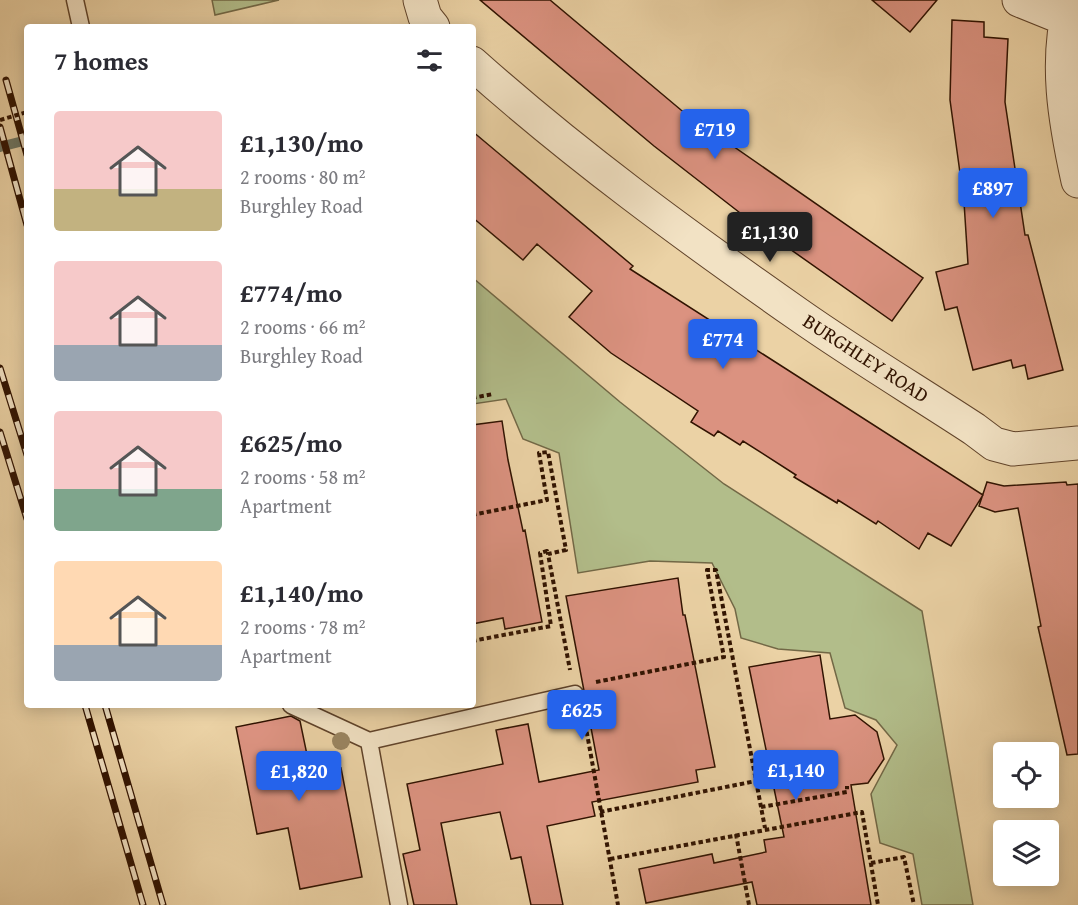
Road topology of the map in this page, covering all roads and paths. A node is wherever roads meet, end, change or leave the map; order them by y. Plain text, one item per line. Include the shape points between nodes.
1 (75, 0) edge
2 (1019, 0) edge
3 (1068, 9) edge
4 (80, 24) edge
5 (476, 66) edge
6 (24, 113) edge
7 (0, 120) edge
8 (1078, 181) edge
9 (493, 394) dead end
10 (476, 397) edge
11 (1078, 443) edge
12 (476, 515) edge
13 (548, 554) junction
14 (476, 640) edge
15 (589, 684) dead end
16 (575, 694) joint
17 (298, 708) edge
18 (579, 731) dead end
19 (369, 741) junction
20 (756, 781) junction
21 (847, 786) dead end
22 (761, 807) junction
23 (600, 812) junction
24 (765, 828) junction
25 (736, 834) junction
26 (610, 859) junction
27 (870, 863) junction
28 (399, 905) edge
29 (618, 905) edge
30 (749, 905) edge
31 (878, 905) edge
32 (914, 905) edge

1 - 4 lane
2 - 3 street
3 - 8 street via 1061,77
5 - 11 street, BURGHLEY ROAD via 574,150 676,226 801,316 994,444 1013,449
6 - 7 path, bridge
9 - 10 path
12 - 13 path via 548,500 539,453 548,452 566,550
13 - 14 path via 540,552 551,626
13 - 16 path
15 - 20 path via 724,657 707,570 716,570
16 - 19 lane
17 - 19 lane
18 - 23 path via 586,729
19 - 28 lane
20 - 22 path
20 - 23 path
21 - 22 path via 847,792
22 - 24 path
23 - 26 path
24 - 25 path
24 - 27 path via 862,812
25 - 26 path
25 - 30 path
26 - 29 path
27 - 31 path
27 - 32 path via 904,858

